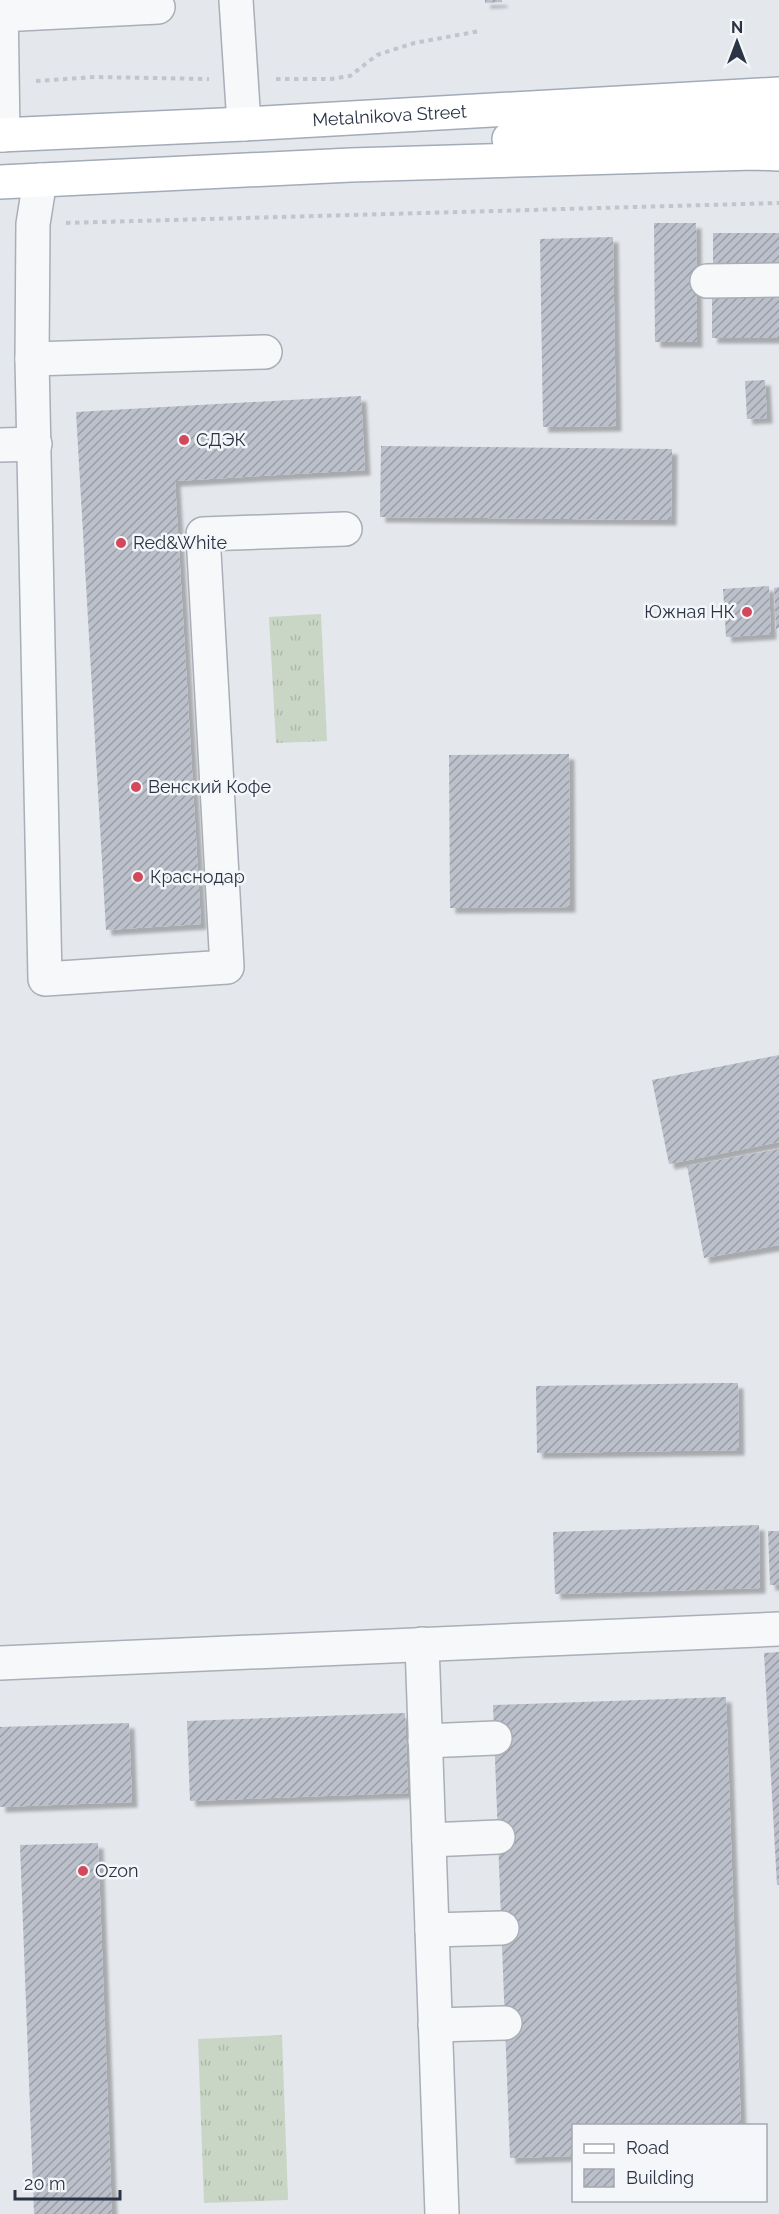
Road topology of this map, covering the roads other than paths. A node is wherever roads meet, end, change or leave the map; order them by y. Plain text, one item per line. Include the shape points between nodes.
1 (236, 0) edge
2 (158, 7) dead end
3 (1, 10) edge
4 (779, 94) edge
5 (244, 123) junction
6 (779, 125) edge
7 (1, 143) edge
8 (766, 153) edge
9 (351, 165) junction
10 (40, 180) junction
11 (0, 182) edge
12 (779, 280) edge
13 (707, 281) dead end
14 (265, 352) dead end
15 (32, 359) junction
16 (35, 444) junction
17 (0, 445) edge
18 (345, 529) dead end
19 (779, 1629) edge
20 (422, 1644) junction
21 (0, 1663) edge
22 (495, 1738) dead end
23 (425, 1741) junction
24 (498, 1837) dead end
25 (429, 1840) junction
26 (502, 1928) dead end
27 (432, 1930) junction
28 (505, 2023) dead end
29 (435, 2025) junction
30 (442, 2214) edge

1 - 5 lane
2 - 3 lane
3 - 7 lane
4 - 5 main road, Metalnikova Street
5 - 7 main road, Metalnikova Street
6 - 9 main road via 506,139
8 - 9 main road
9 - 10 main road
10 - 11 main road
10 - 15 lane via 33,224
12 - 13 lane
14 - 15 lane
15 - 16 lane
16 - 17 lane
16 - 18 lane via 45,979 227,967 203,534
19 - 20 lane
20 - 21 lane
20 - 23 lane
22 - 23 lane
23 - 25 lane
24 - 25 lane
25 - 27 lane
26 - 27 lane
27 - 29 lane
28 - 29 lane
29 - 30 lane

